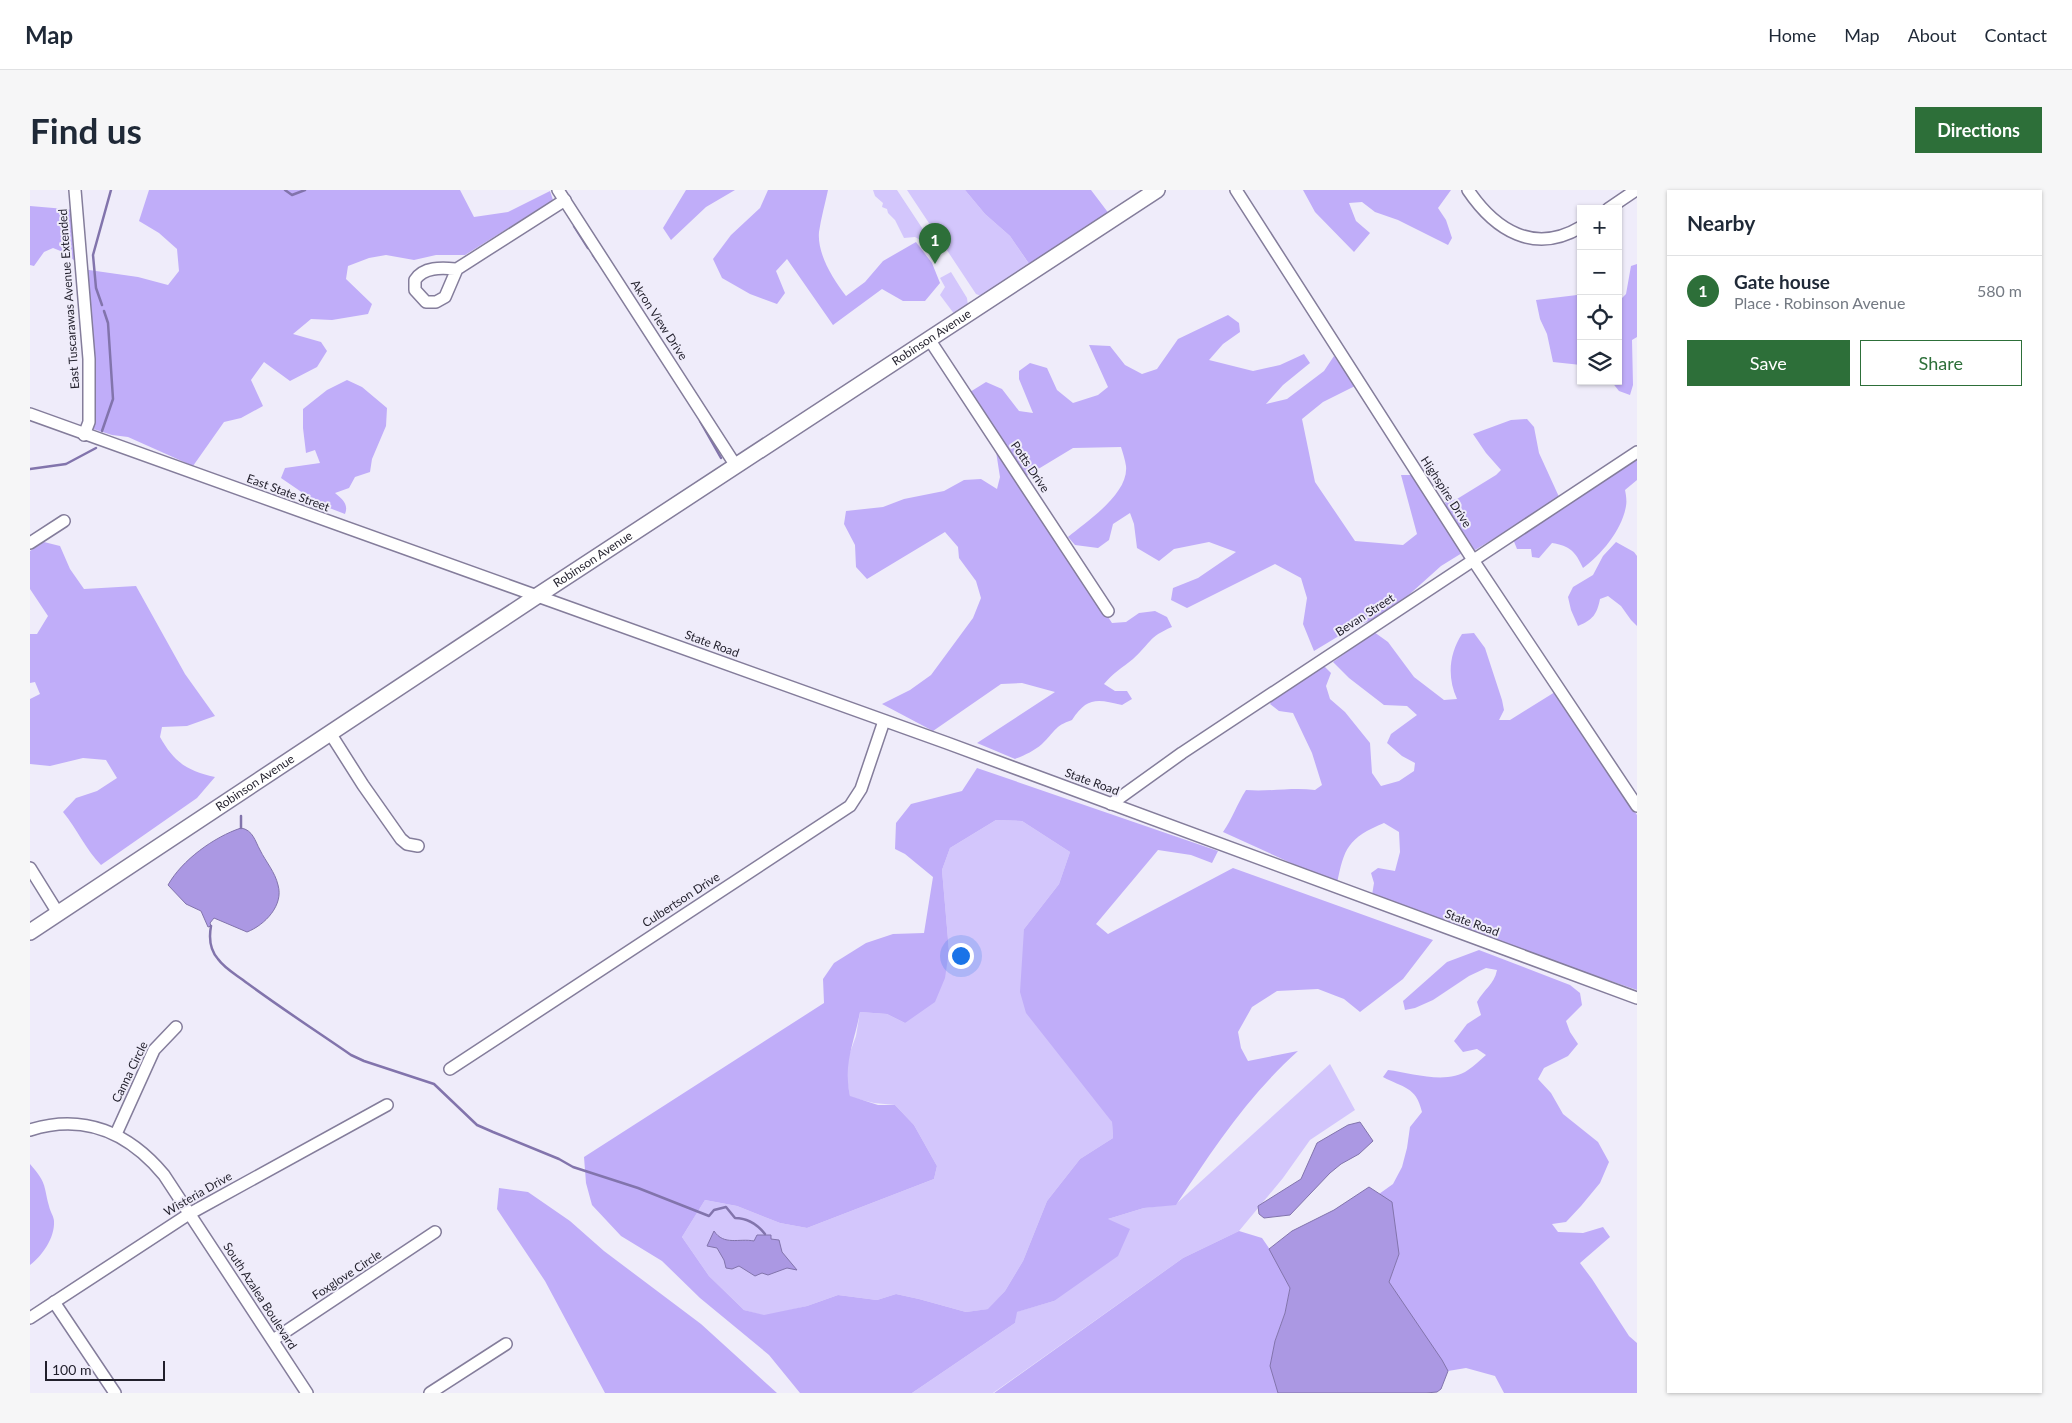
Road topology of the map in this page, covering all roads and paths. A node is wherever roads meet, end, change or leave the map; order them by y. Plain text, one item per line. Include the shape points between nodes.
1 (75, 190) edge
2 (558, 190) edge
3 (1157, 190) edge
4 (1236, 190) edge
5 (1468, 190) edge
6 (1636, 190) edge
7 (565, 200) junction
8 (1614, 205) edge
9 (1577, 229) edge
10 (457, 269) dead end
11 (929, 339) junction
12 (30, 414) edge
13 (84, 434) junction
14 (1637, 452) edge
15 (736, 466) junction
16 (64, 521) dead end
17 (30, 543) edge
18 (1473, 560) junction
19 (537, 596) junction
20 (1108, 610) dead end
21 (884, 722) junction
22 (330, 733) junction
23 (1111, 804) junction
24 (1637, 806) edge
25 (418, 846) dead end
26 (30, 868) edge
27 (58, 913) junction
28 (30, 932) edge
29 (1637, 998) edge
30 (176, 1027) dead end
31 (450, 1069) dead end
32 (387, 1105) dead end
33 (30, 1130) edge
34 (116, 1134) junction
35 (189, 1214) junction
36 (436, 1232) dead end
37 (54, 1302) junction
38 (30, 1318) edge
39 (273, 1340) junction
40 (506, 1344) dead end
41 (115, 1393) edge
42 (307, 1393) edge
43 (430, 1393) edge

1 - 13 street, East Tuscarawas Avenue Extended via 89,359 89,422
2 - 7 street, Akron View Drive
3 - 11 main road, Robinson Avenue
4 - 18 street, Highspire Drive
5 - 9 street via 1493,221 1518,235 1550,238
6 - 8 street
7 - 10 street
7 - 15 street, Akron View Drive
11 - 15 main road, Robinson Avenue
11 - 20 street, Potts Drive
12 - 13 street, East State Street
13 - 19 street, East State Street
14 - 18 street, Bevan Street
15 - 19 main road, Robinson Avenue
16 - 17 street
18 - 23 street, Bevan Street via 1182,752
18 - 24 street, Highspire Drive
19 - 21 street, State Road
19 - 22 main road, Robinson Avenue
21 - 23 street, State Road
21 - 31 street, Culbertson Drive via 861,789 850,806
22 - 25 street via 401,839
22 - 27 main road, Robinson Avenue
23 - 29 street, State Road
26 - 27 street
27 - 28 main road, Robinson Avenue
30 - 34 street, Canna Circle via 154,1050
32 - 35 street, Wisteria Drive
33 - 34 street, South Azalea Boulevard via 70,1125
34 - 35 street, South Azalea Boulevard via 155,1164
35 - 37 street, Wisteria Drive
35 - 39 street, South Azalea Boulevard
36 - 39 street, Foxglove Circle
37 - 38 street, Wisteria Drive
37 - 41 street
39 - 42 street, South Azalea Boulevard
40 - 43 street

